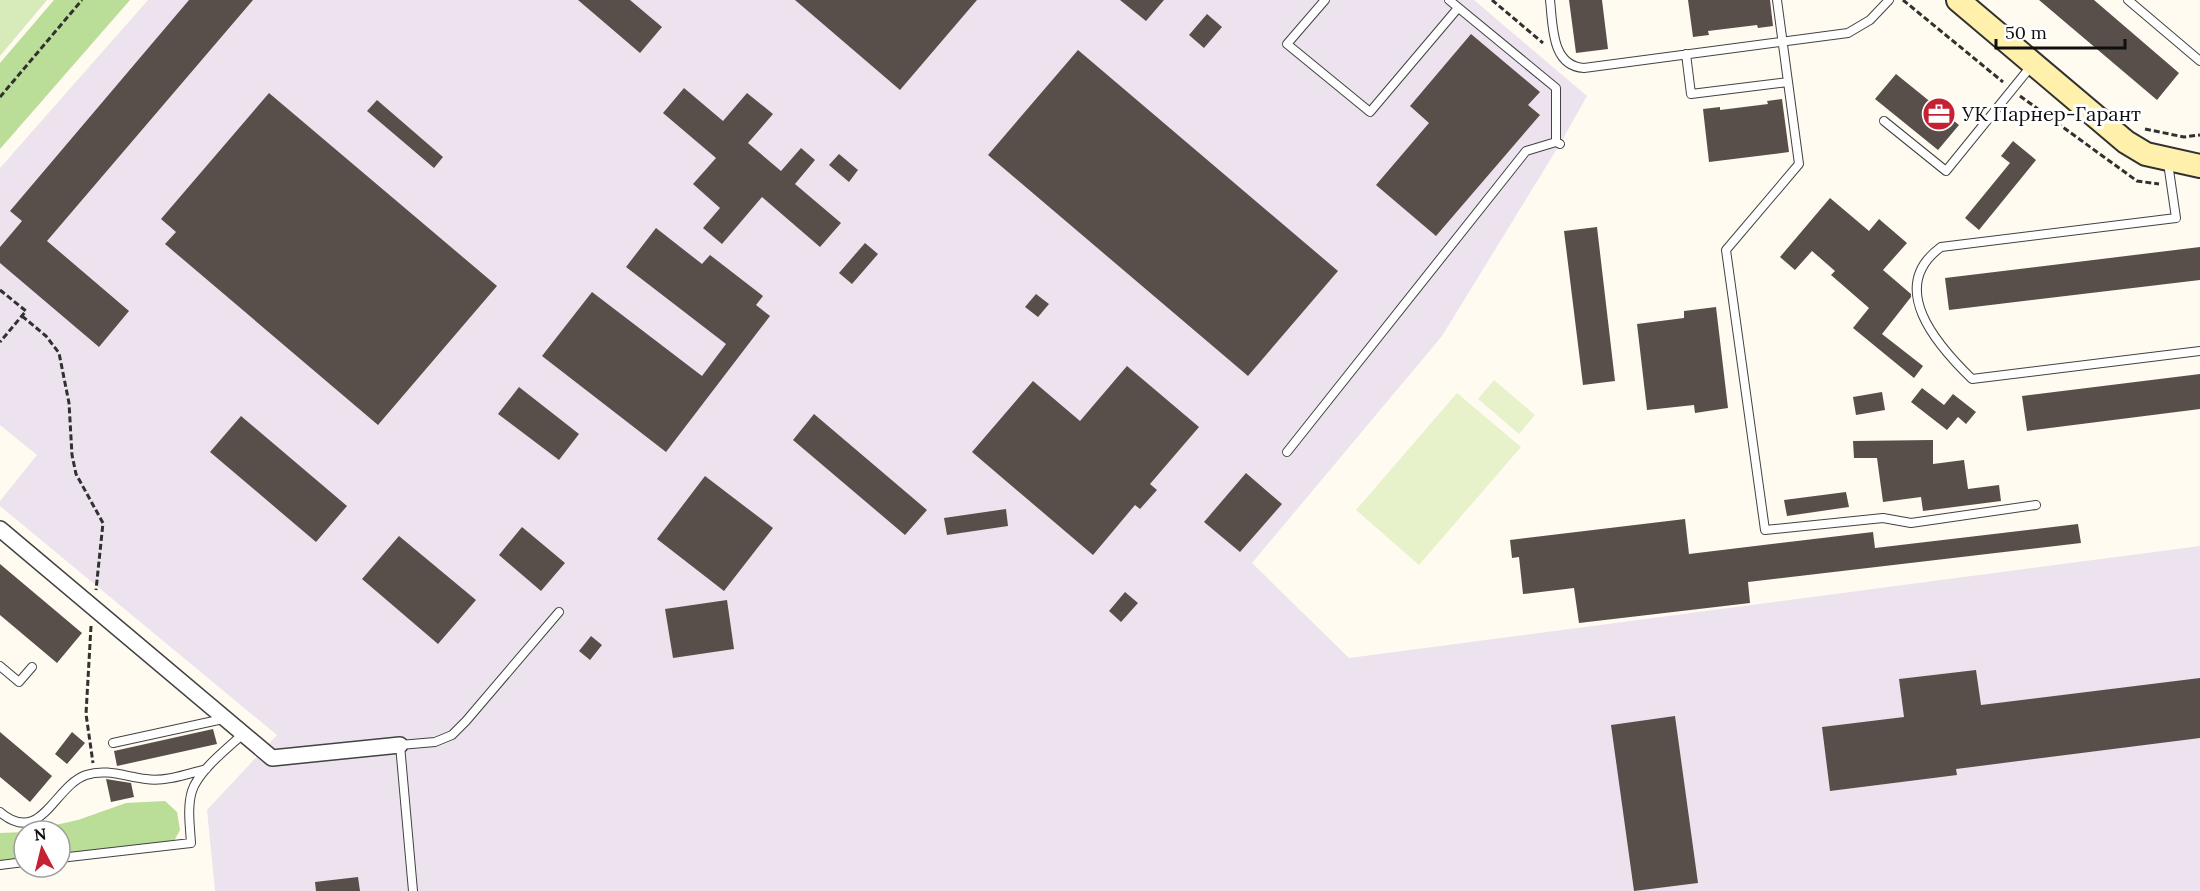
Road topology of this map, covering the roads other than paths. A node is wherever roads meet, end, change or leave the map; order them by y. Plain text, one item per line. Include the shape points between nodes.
1 (1325, 0) edge
2 (1449, 0) edge
3 (1550, 0) edge
4 (1777, 0) edge
5 (1889, 0) edge
6 (1958, 0) edge
7 (2128, 0) edge
8 (1458, 8) junction
9 (1783, 41) junction
10 (1686, 54) junction
11 (2200, 61) edge
12 (2032, 64) junction
13 (1788, 82) junction
14 (1884, 121) dead end
15 (2167, 160) junction
16 (2200, 166) edge
17 (2200, 351) edge
18 (1287, 452) dead end
19 (2036, 505) dead end
20 (0, 529) edge
21 (559, 612) dead end
22 (0, 666) edge
23 (32, 667) dead end
24 (225, 718) junction
25 (243, 734) junction
26 (113, 742) dead end
27 (400, 745) junction
28 (206, 769) junction
29 (0, 812) edge
30 (72, 857) edge
31 (413, 891) edge

1 - 8 lane via 1287,44 1370,112
2 - 8 lane
3 - 10 lane via 1556,44 1564,61 1574,68
4 - 9 lane
5 - 9 lane via 1870,20 1848,33
6 - 12 main road
7 - 11 lane
8 - 18 lane via 1556,88 1558,143 1526,151
9 - 10 lane
9 - 13 lane
10 - 13 lane via 1691,94
12 - 14 lane via 1946,171
12 - 15 main road via 2126,142
13 - 19 lane via 1798,164 1726,250 1765,531 1882,518 1911,523
15 - 16 main road
15 - 17 lane via 2176,218 1941,247 1928,256 1917,274 1918,303 1945,353 1972,379
20 - 24 street
21 - 27 lane via 452,735 435,742
22 - 23 lane via 19,682
24 - 25 street
24 - 26 lane
25 - 27 street via 272,758
25 - 28 lane
27 - 31 lane
28 - 29 lane via 147,780 105,772 86,775 40,818 24,824
28 - 30 lane via 192,789 191,843

